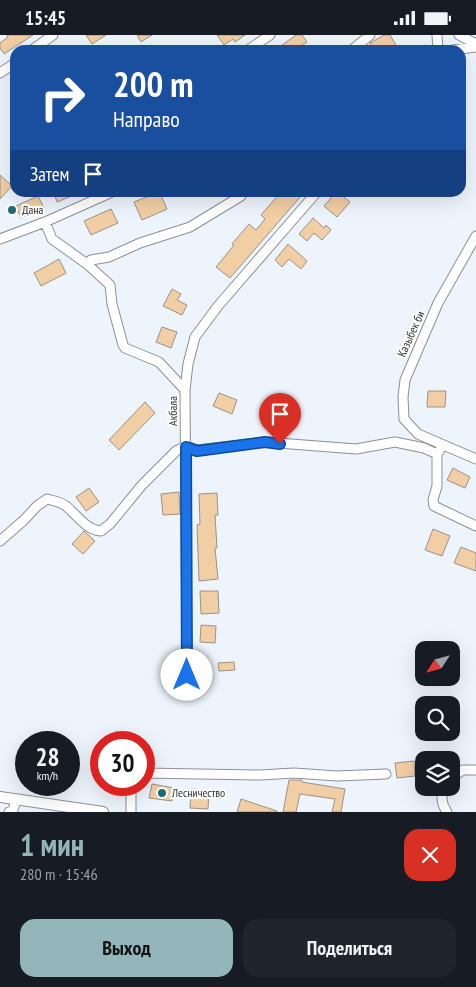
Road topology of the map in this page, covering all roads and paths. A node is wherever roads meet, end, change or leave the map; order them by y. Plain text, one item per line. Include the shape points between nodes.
1 (270, 35) edge
2 (370, 35) edge
3 (460, 35) edge
4 (255, 45) edge
5 (358, 45) edge
6 (476, 45) edge
7 (101, 197) edge
8 (240, 197) dead end
9 (312, 197) edge
10 (45, 221) junction
11 (476, 236) edge
12 (0, 239) edge
13 (88, 264) junction
14 (186, 390) junction
15 (443, 445) junction
16 (186, 447) junction
17 (437, 454) junction
18 (476, 459) edge
19 (476, 526) edge
20 (0, 541) edge
21 (187, 675) dead end
22 (476, 770) edge
23 (460, 772) edge
24 (155, 773) edge
25 (386, 774) dead end
26 (131, 796) edge
27 (442, 796) edge
28 (0, 797) edge
29 (16, 800) junction
30 (63, 807) junction
31 (11, 811) edge
32 (73, 812) edge
33 (103, 812) edge
34 (130, 812) edge
35 (447, 812) edge

1 - 4 street
2 - 5 street
3 - 6 street
7 - 10 street
8 - 13 street via 190,227 109,257 91,260
9 - 14 street, Акбала via 229,292 195,337
10 - 12 street
10 - 13 street via 52,239
11 - 15 street, Казыбек би via 438,303 405,380 404,419 418,434
13 - 14 street via 112,288 112,304 122,345 159,362
14 - 16 street, Акбала
15 - 17 street
15 - 18 street
16 - 17 street via 197,451 265,442 356,449 396,443
16 - 20 street via 176,451 101,531 87,525 64,505 47,499
16 - 21 street, Акбала
17 - 19 street via 434,506
22 - 23 street
24 - 25 street
26 - 34 street
27 - 35 street
28 - 29 main road
29 - 30 main road
29 - 31 street
30 - 32 main road
30 - 33 main road

